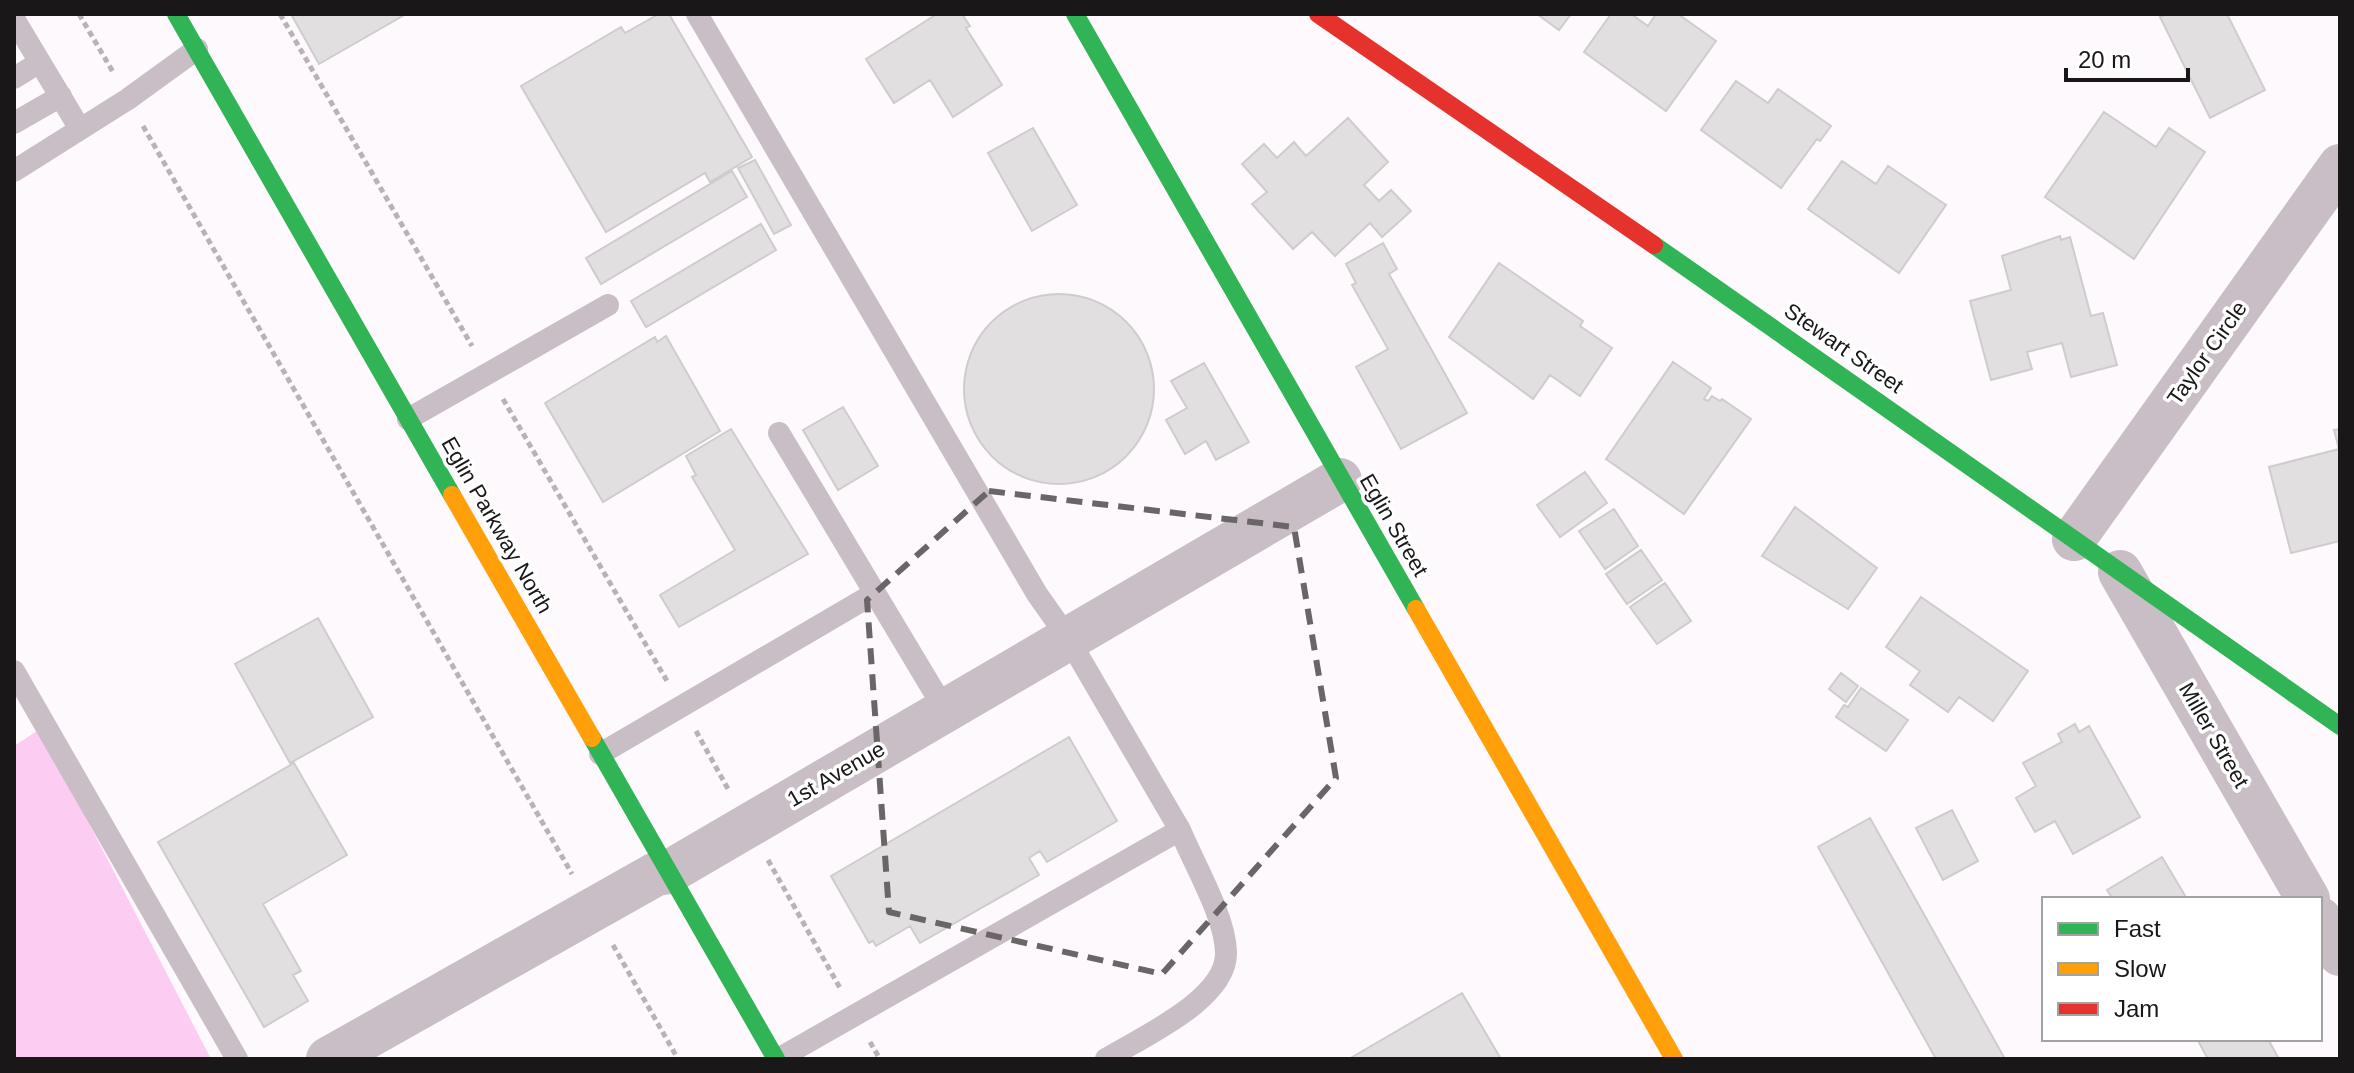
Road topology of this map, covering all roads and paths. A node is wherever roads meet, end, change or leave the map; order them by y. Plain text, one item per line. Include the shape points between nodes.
1 (79, 14) edge
2 (176, 14) edge
3 (280, 14) edge
4 (697, 14) edge
5 (1075, 14) edge
6 (1318, 14) edge
7 (14, 19) edge
8 (197, 49) junction
9 (40, 62) junction
10 (14, 78) edge
11 (61, 96) junction
12 (128, 99) junction
13 (14, 123) edge
14 (80, 129) junction
15 (2340, 166) edge
16 (14, 171) edge
17 (608, 305) dead end
18 (488, 375) junction
19 (408, 419) junction
20 (779, 433) dead end
21 (1340, 480) junction
22 (2074, 539) junction
23 (2120, 572) junction
24 (875, 593) junction
25 (1068, 638) junction
26 (14, 671) edge
27 (682, 706) junction
28 (945, 710) junction
29 (2340, 726) edge
30 (600, 754) junction
31 (749, 825) junction
32 (1180, 830) junction
33 (669, 872) junction
34 (2307, 897) edge
35 (593, 910) junction
36 (2322, 922) edge
37 (2340, 954) edge
38 (855, 1015) junction
39 (237, 1059) edge
40 (328, 1059) edge
41 (678, 1059) edge
42 (777, 1059) edge
43 (880, 1059) edge
44 (1106, 1059) edge
45 (1674, 1059) edge

1 - 12 path
2 - 8 main road, Eglin Parkway North
3 - 18 path
4 - 25 lane via 1037,594
5 - 21 main road, Eglin Street
6 - 22 main road, Stewart Street
7 - 9 lane
8 - 12 lane
8 - 19 main road, Eglin Parkway North
9 - 10 lane
9 - 11 lane
11 - 13 lane
11 - 14 lane
12 - 14 lane
12 - 35 path
14 - 16 lane
15 - 22 street, Taylor Circle
17 - 18 lane
18 - 19 lane
18 - 27 path
19 - 30 main road, Eglin Parkway North
20 - 24 lane
21 - 25 street, 1st Avenue
21 - 45 main road, Eglin Street
22 - 23 main road, Stewart Street
23 - 29 main road, Stewart Street
23 - 34 street, Miller Street
24 - 27 lane
24 - 28 lane
25 - 28 street, 1st Avenue
25 - 32 lane
26 - 39 lane
27 - 30 lane
27 - 31 path
28 - 31 street, 1st Avenue
30 - 33 main road, Eglin Parkway North
31 - 33 street, 1st Avenue
31 - 38 path
32 - 38 lane
32 - 44 lane via 1222,930 1227,954 1220,979 1201,1000
33 - 35 street, 1st Avenue via 656,874
33 - 42 main road, Eglin Parkway North
35 - 40 street, 1st Avenue
35 - 41 path
36 - 37 street
38 - 42 lane
38 - 43 path

